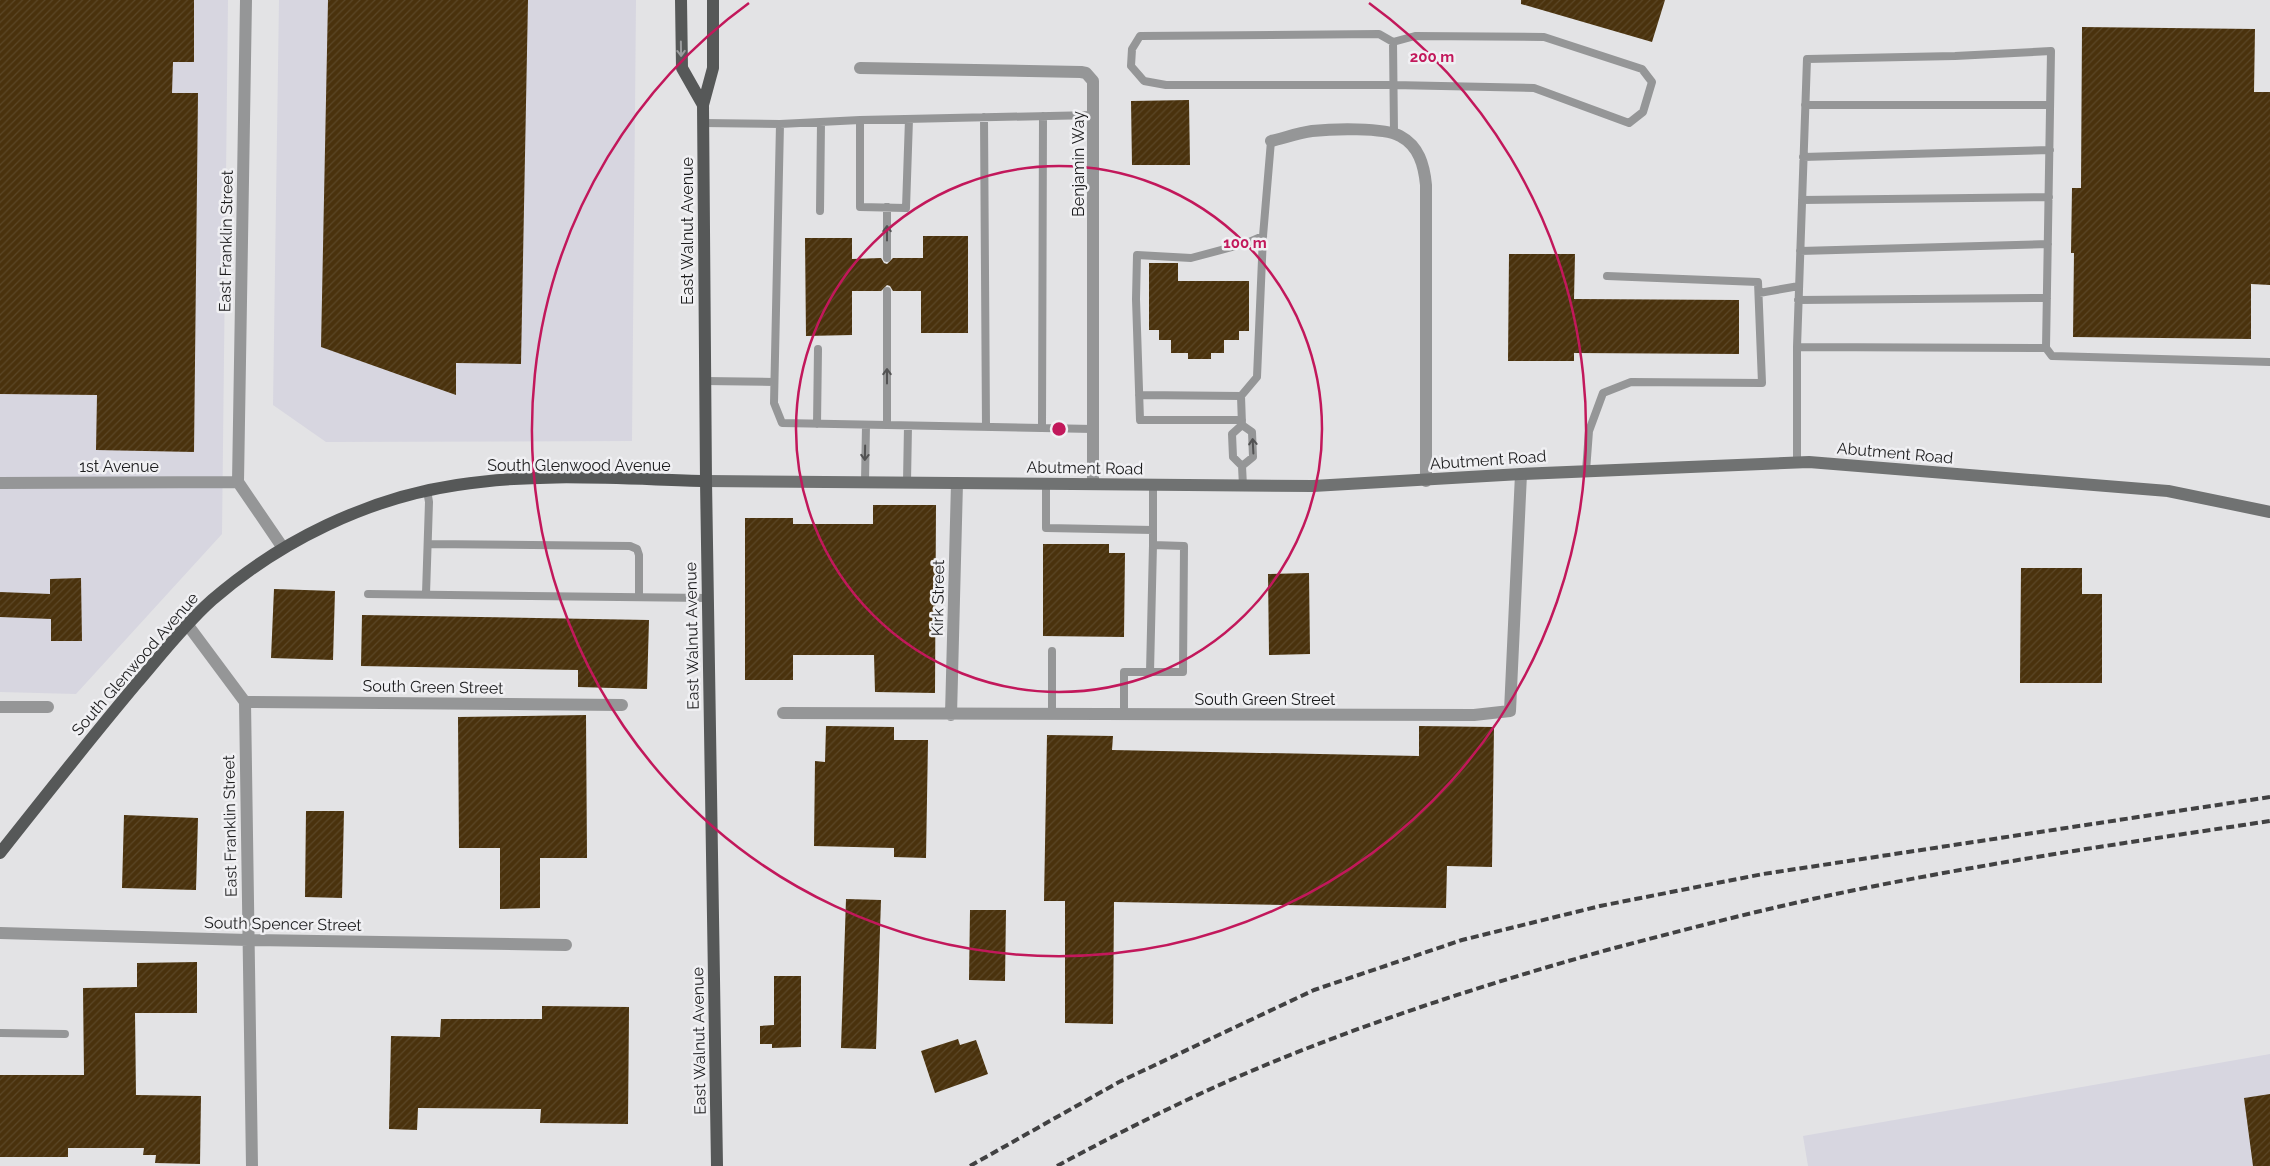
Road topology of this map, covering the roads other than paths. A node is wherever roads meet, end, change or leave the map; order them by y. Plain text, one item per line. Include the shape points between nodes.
1 (246, 0) edge
2 (681, 0) edge
3 (713, 0) edge
4 (1393, 42) junction
5 (860, 68) dead end
6 (1394, 86) junction
7 (703, 105) junction
8 (1805, 105) junction
9 (2050, 105) junction
10 (1094, 115) junction
11 (1043, 116) junction
12 (984, 117) junction
13 (908, 119) junction
14 (860, 120) junction
15 (821, 122) junction
16 (703, 123) junction
17 (780, 124) junction
18 (1394, 133) junction
19 (1271, 141) joint
20 (2050, 150) junction
21 (1803, 157) junction
22 (2049, 197) junction
23 (1802, 200) junction
24 (888, 207) junction
25 (820, 211) dead end
26 (1263, 236) junction
27 (2048, 244) junction
28 (1800, 251) junction
29 (887, 258) dead end
30 (1607, 276) dead end
31 (1799, 286) junction
32 (887, 291) dead end
33 (1759, 292) junction
34 (2047, 298) junction
35 (1798, 300) junction
36 (1797, 346) junction
37 (2046, 348) junction
38 (818, 349) dead end
39 (2270, 362) edge
40 (705, 381) junction
41 (774, 382) junction
42 (1139, 395) junction
43 (1241, 396) junction
44 (1242, 423) junction
45 (817, 424) junction
46 (866, 425) junction
47 (887, 425) junction
48 (908, 426) junction
49 (986, 427) junction
50 (1042, 428) junction
51 (1093, 429) junction
52 (1797, 462) junction
53 (1242, 466) junction
54 (1586, 471) junction
55 (1521, 474) junction
56 (706, 481) junction
57 (1426, 481) junction
58 (238, 482) junction
59 (865, 482) junction
60 (907, 482) junction
61 (0, 483) edge
62 (957, 483) junction
63 (1046, 484) junction
64 (1093, 484) junction
65 (1153, 485) junction
66 (1243, 486) junction
67 (426, 490) junction
68 (2270, 512) edge
69 (1153, 530) junction
70 (428, 544) junction
71 (1153, 545) junction
72 (283, 548) junction
73 (368, 594) dead end
74 (426, 594) junction
75 (639, 597) junction
76 (708, 598) junction
77 (187, 624) junction
78 (1052, 651) dead end
79 (1150, 672) junction
80 (244, 702) junction
81 (622, 705) dead end
82 (0, 707) edge
83 (48, 707) dead end
84 (783, 713) dead end
85 (952, 715) junction
86 (1052, 715) junction
87 (1124, 715) junction
88 (0, 853) edge
89 (0, 933) edge
90 (248, 940) junction
91 (566, 945) dead end
92 (0, 1033) edge
93 (65, 1034) dead end
94 (252, 1166) edge
95 (718, 1166) edge

1 - 58 street, East Franklin Street
2 -> 7 main road, East Walnut Avenue via 682,68
3 - 7 main road, East Walnut Avenue via 713,68
4 - 6 lane
4 - 6 lane via 1379,34 1140,36 1132,49 1130,66 1144,81 1166,86
4 - 6 lane via 1415,36 1544,37 1642,69 1652,82 1643,112 1629,123 1534,88
5 - 10 street, Benjamin Way via 1081,72 1093,81
6 - 18 lane
7 - 16 main road, East Walnut Avenue
8 - 9 lane
8 - 9 lane via 1806,59 2051,51
8 - 21 lane
9 - 20 lane
10 - 11 lane
10 - 51 street, Benjamin Way
11 - 12 lane
11 - 50 lane
12 - 13 lane
12 - 49 lane
13 - 14 lane
13 - 24 lane via 906,208
14 - 15 lane
14 - 24 lane via 860,207
15 - 17 lane
15 - 25 lane
16 - 17 lane
16 - 40 main road, East Walnut Avenue
17 - 41 lane
18 - 19 street via 1312,131
18 - 57 street via 1411,144 1420,156 1426,184
19 - 26 lane
20 - 21 lane
20 - 22 lane
21 - 23 lane
22 - 23 lane
22 - 27 lane
23 - 28 lane
29 -> 24 lane
26 - 42 lane via 1191,258 1137,255
26 - 43 lane via 1257,377
27 - 28 lane
27 - 34 lane
28 - 31 lane
30 - 33 lane via 1758,282
31 - 33 lane
31 - 35 lane
47 -> 32 lane
33 - 54 lane via 1762,383 1631,382 1604,393 1590,431
34 - 35 lane
34 - 37 lane
35 - 36 lane
36 - 37 lane
36 - 52 lane
37 - 39 lane via 2052,356
38 - 45 lane
40 - 41 lane
40 - 56 main road, East Walnut Avenue
41 - 45 lane via 774,403 782,424
42 - 43 lane
42 - 44 lane via 1140,420
43 - 44 lane
44 - 53 lane via 1232,434 1233,457
53 -> 44 lane via 1253,457 1252,432
45 - 46 lane
46 - 47 lane
46 -> 59 lane
47 - 48 lane
48 - 49 lane
48 - 60 lane
49 - 50 lane
50 - 51 lane
51 - 64 street, Benjamin Way
52 - 54 main road, Abutment Road
52 - 68 main road, Abutment Road via 2168,491
53 - 66 lane
54 - 55 main road, Abutment Road
55 - 57 main road, Abutment Road
55 - 87 street, South Green Street via 1510,711 1474,715
56 - 59 main road, Abutment Road
56 - 67 main road, South Glenwood Avenue via 531,478
56 - 76 main road, East Walnut Avenue
57 - 66 main road, Abutment Road
58 - 61 street, 1st Avenue
58 - 72 street
59 - 60 main road, Abutment Road
60 - 62 main road, Abutment Road
62 - 63 main road, Abutment Road
62 - 85 street, Kirk Street
63 - 64 main road, Abutment Road
63 - 69 lane via 1046,528
64 - 65 main road, Abutment Road
65 - 66 main road, Abutment Road
65 - 69 lane
67 - 70 lane via 429,502
67 - 72 main road, South Glenwood Avenue via 368,508
69 - 71 lane
70 - 74 lane
70 - 75 lane via 630,546 637,548 639,555
71 - 79 lane
71 - 79 lane via 1184,546 1183,672
72 - 77 main road, South Glenwood Avenue via 233,582
73 - 74 lane
74 - 75 lane
75 - 76 lane
76 - 95 main road, East Walnut Avenue
77 - 80 street
77 - 88 main road, South Glenwood Avenue
78 - 86 lane
79 - 87 lane via 1124,672
80 - 81 street, South Green Street
80 - 90 street, East Franklin Street
82 - 83 street
84 - 85 street, South Green Street
85 - 86 street, South Green Street
86 - 87 street, South Green Street
89 - 90 street, South Spencer Street
90 - 91 street, South Spencer Street
90 - 94 street, East Franklin Street
92 - 93 lane

